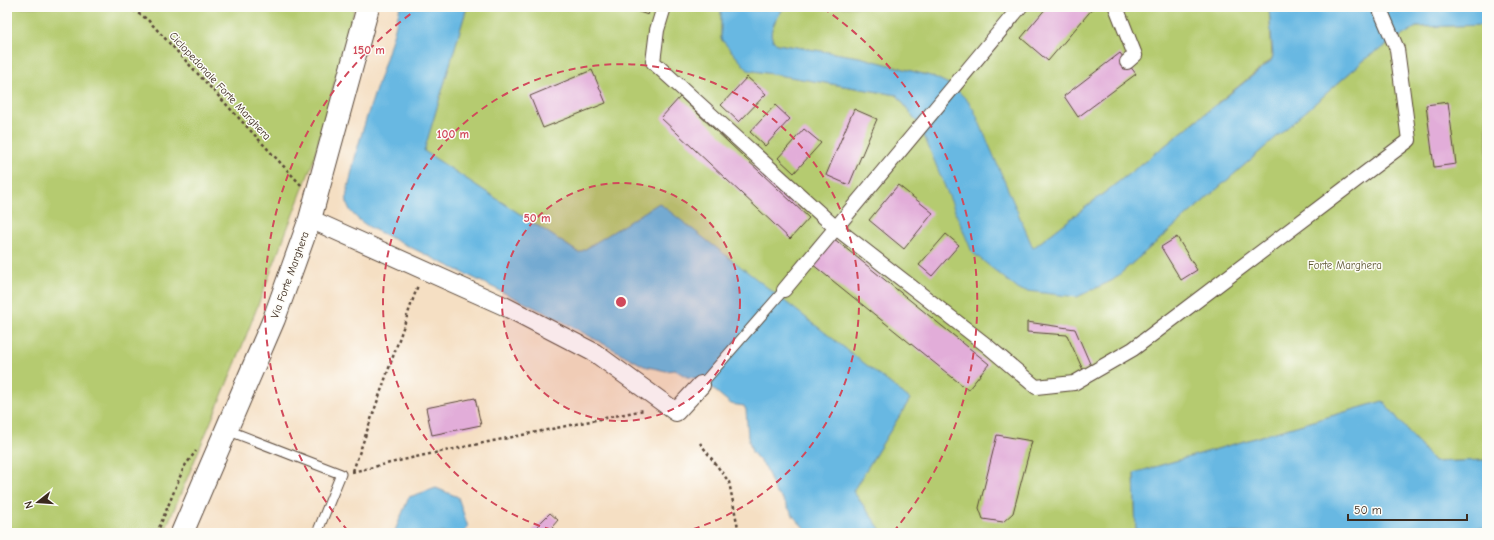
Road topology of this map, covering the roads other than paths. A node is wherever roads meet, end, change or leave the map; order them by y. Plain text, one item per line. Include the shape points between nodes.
1 (368, 7) edge
2 (664, 7) edge
3 (1020, 7) edge
4 (1116, 7) edge
5 (1379, 7) edge
6 (1127, 62) dead end
7 (310, 219) junction
8 (836, 228) junction
9 (784, 290) joint
10 (701, 384) joint
11 (227, 430) junction
12 (182, 533) edge
13 (317, 533) edge

1 - 7 street, Via Forte Marghera
2 - 8 street via 657,30 653,62
3 - 8 street
4 - 6 street via 1135,56
5 - 8 street via 1397,49 1409,140 1133,349 1074,384 1036,387
7 - 10 street via 504,306 595,353 676,412
7 - 11 street, Via Forte Marghera via 274,319
8 - 9 street
9 - 10 lane
11 - 12 street, Via Forte Marghera
11 - 13 lane via 341,474

